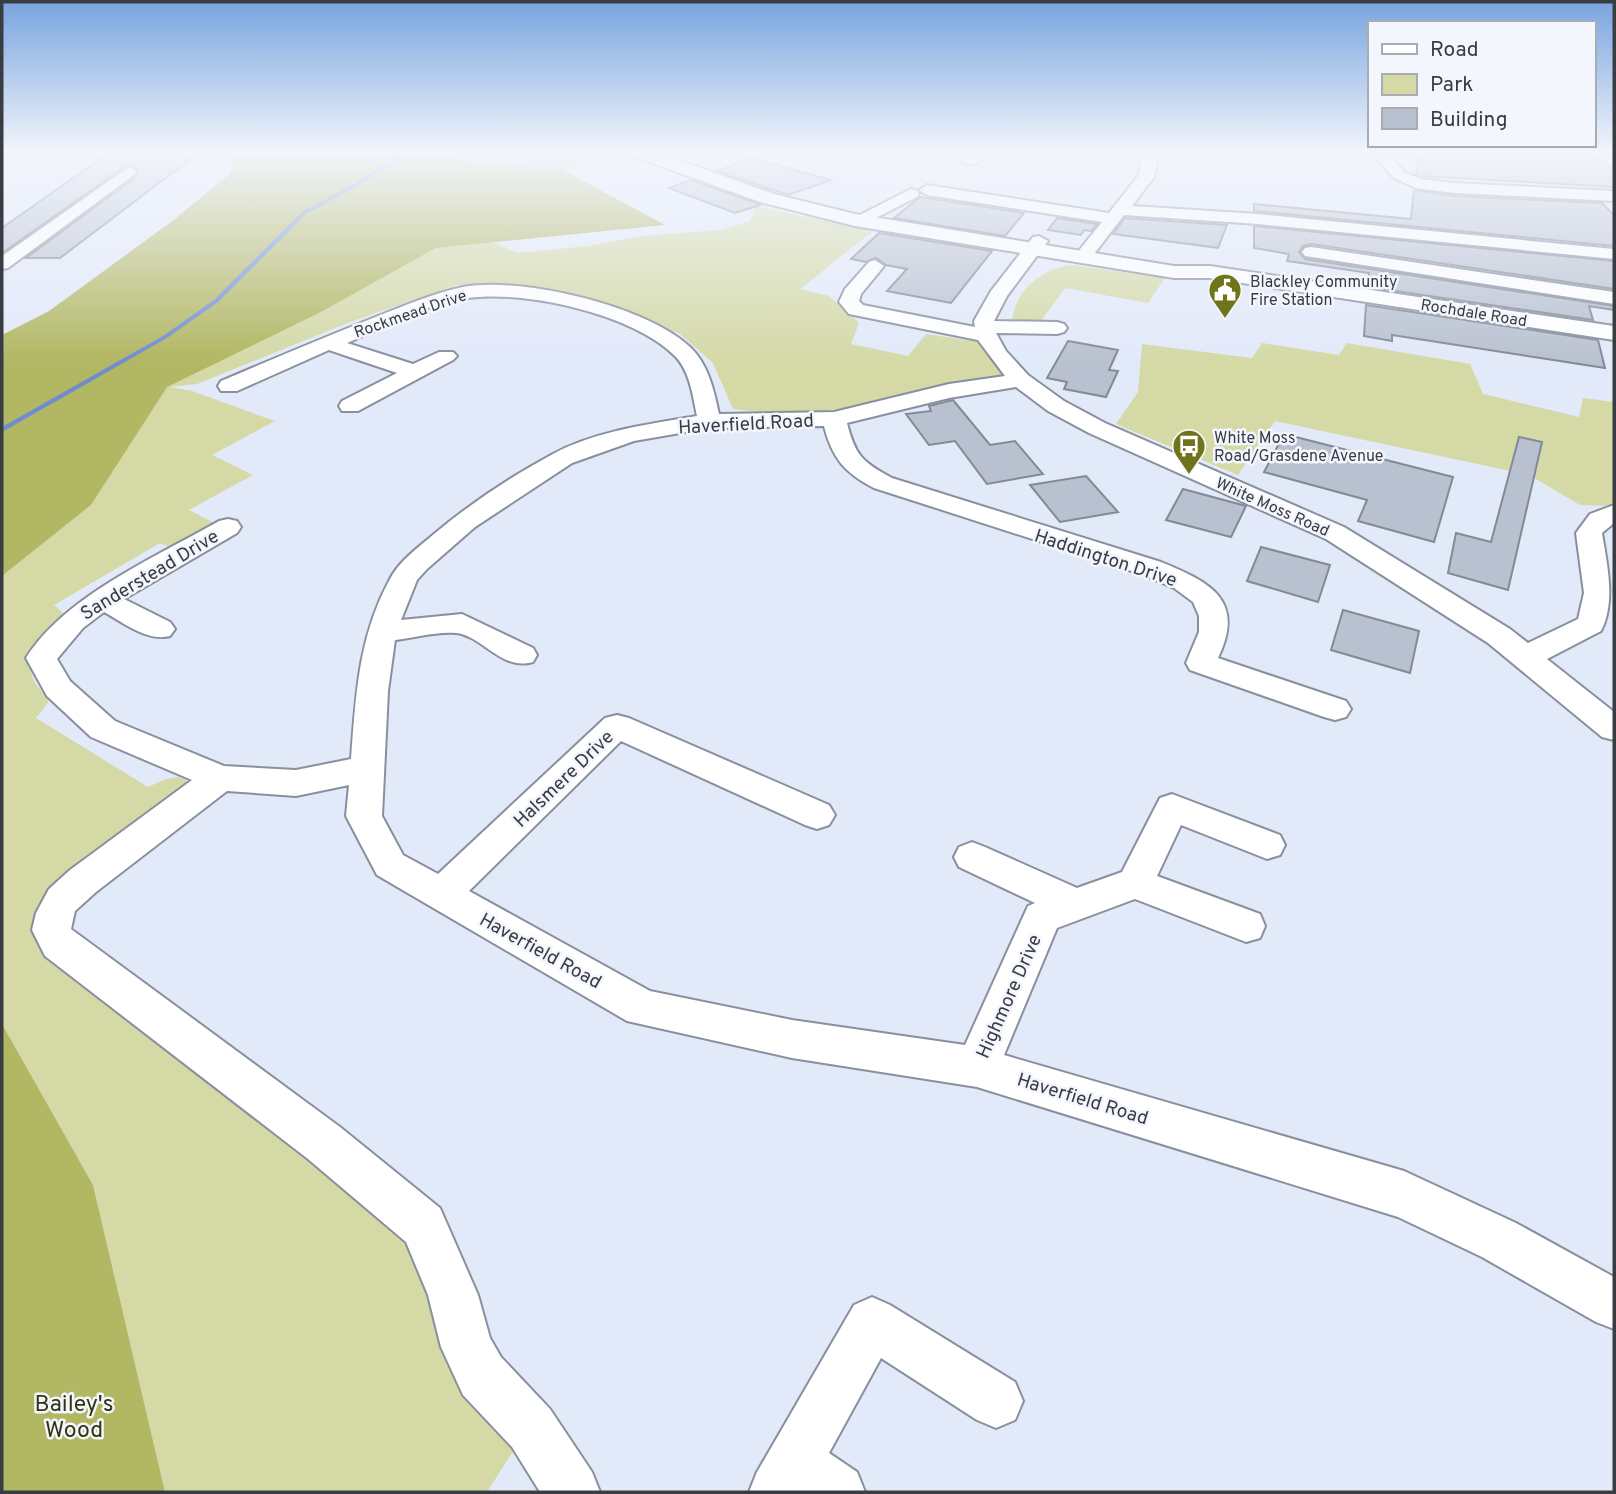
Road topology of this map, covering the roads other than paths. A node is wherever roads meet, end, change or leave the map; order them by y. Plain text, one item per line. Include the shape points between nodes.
1 (60, 222) edge
2 (898, 222) edge
3 (1110, 222) edge
4 (1285, 222) edge
5 (1489, 242) junction
6 (1036, 246) junction
7 (1311, 252) dead end
8 (1084, 253) junction
9 (1614, 254) edge
10 (2, 264) edge
11 (875, 267) dead end
12 (1510, 282) junction
13 (1614, 298) edge
14 (1057, 328) dead end
15 (986, 331) junction
16 (1614, 333) edge
17 (328, 343) junction
18 (446, 356) dead end
19 (415, 372) junction
20 (1020, 380) junction
21 (229, 386) dead end
22 (350, 406) dead end
23 (834, 419) junction
24 (709, 421) junction
25 (1614, 513) edge
26 (228, 527) dead end
27 (102, 600) junction
28 (160, 629) dead end
29 (1603, 629) edge
30 (381, 632) junction
31 (522, 655) dead end
32 (1525, 657) junction
33 (1335, 709) dead end
34 (1614, 729) edge
35 (369, 768) junction
36 (220, 778) junction
37 (817, 815) dead end
38 (1267, 845) dead end
39 (972, 857) dead end
40 (1135, 883) junction
41 (441, 894) junction
42 (1076, 905) junction
43 (1246, 926) dead end
44 (977, 1067) junction
45 (1614, 1304) edge
46 (996, 1401) dead end
47 (785, 1476) edge
48 (572, 1492) edge
49 (837, 1492) edge

1 - 10 street
2 - 6 main road, Rochdale Road
3 - 8 street
4 - 5 street
5 - 9 street
5 - 12 street
6 - 8 main road, Rochdale Road
6 - 15 street via 998,295 984,321
7 - 12 street
8 - 16 main road, Rochdale Road via 1174,272 1210,272
11 - 15 street via 852,293 849,302 856,310
12 - 13 street
14 - 15 street
15 - 20 street, White Moss Road via 997,354
17 - 19 street
17 - 21 street, Rockmead Drive
17 - 24 street, Rockmead Drive via 463,292 502,290 550,297 619,316 683,352 702,383
18 - 19 street
19 - 22 street
20 - 23 street, Haverfield Road via 949,391
20 - 32 street, White Moss Road via 1097,428 1335,533
23 - 24 street, Haverfield Road
23 - 33 street, Haddington Drive via 843,455 858,471 883,483 1182,581 1201,594 1213,611 1215,630 1201,663
24 - 30 street, Haverfield Road via 629,435 563,458 490,503 417,563 396,592
25 - 29 street via 1599,520 1590,533
26 - 27 street, Sanderstead Drive
27 - 28 street
27 - 36 street, Sanderstead Drive via 73,621 41,658 58,688 103,729
29 - 32 street
30 - 31 street via 462,623
30 - 35 street, Haverfield Road via 372,691
32 - 34 street, White Moss Road
35 - 36 street, Sanderstead Drive via 296,783
35 - 41 street, Haverfield Road via 364,816 390,865
36 - 48 street via 83,881 62,900 51,930 59,944 324,1143 423,1225 482,1376 531,1428
37 - 41 street, Halsmere Drive via 617,726
38 - 40 street via 1172,807
39 - 42 street
40 - 42 street, Highmore Drive
40 - 43 street
41 - 44 street, Haverfield Road via 642,1008 792,1039
42 - 44 street, Highmore Drive via 1042,917
44 - 45 street, Haverfield Road via 1404,1195 1499,1240
46 - 47 street via 872,1323
47 - 49 street

